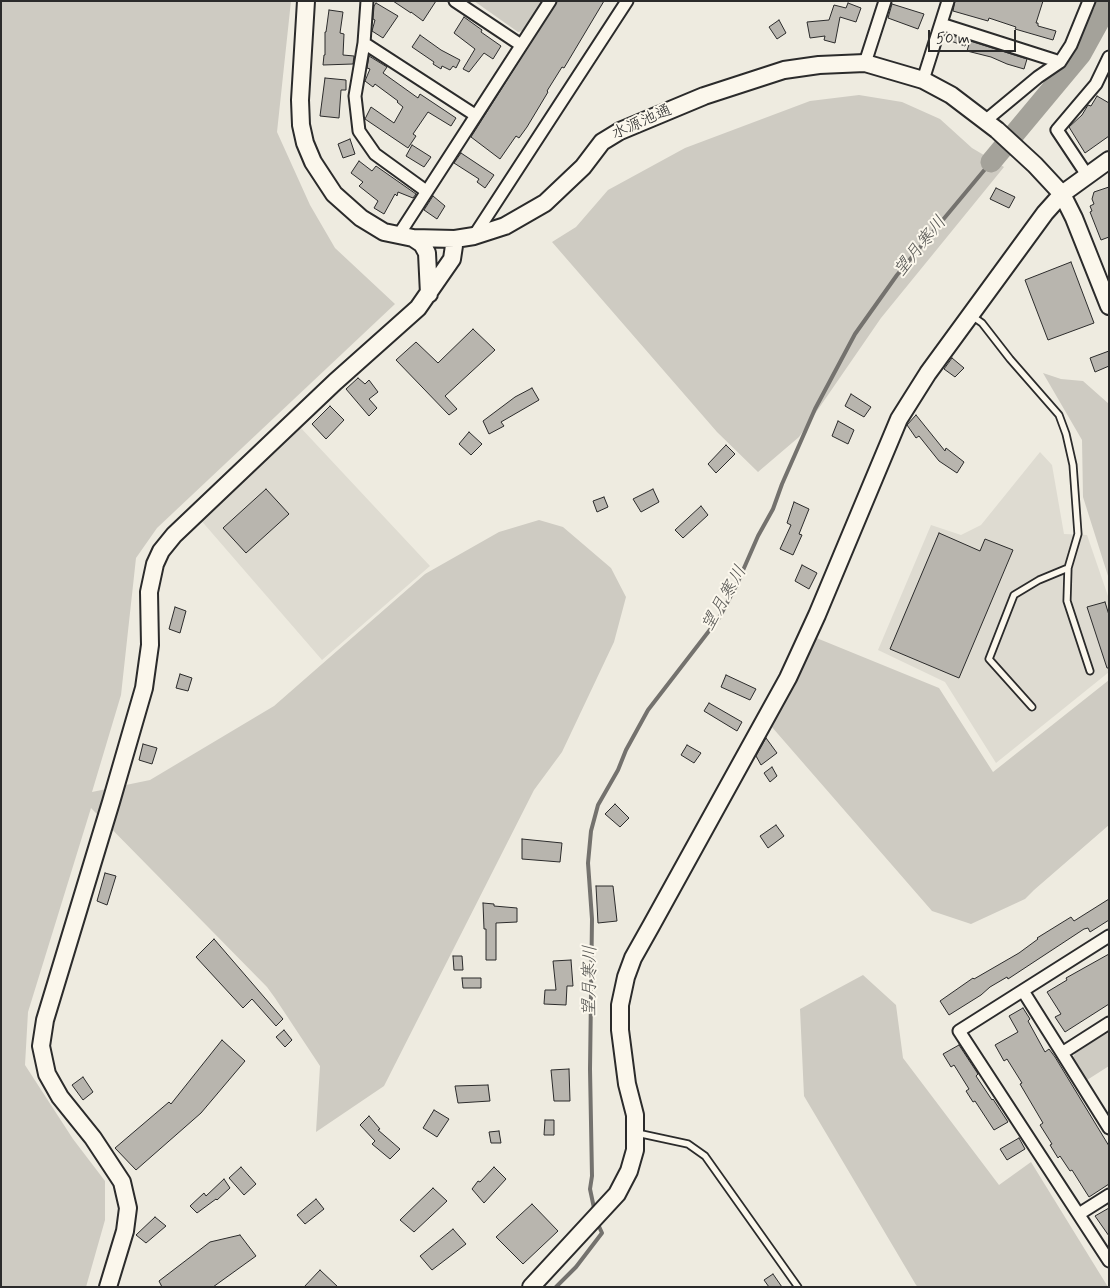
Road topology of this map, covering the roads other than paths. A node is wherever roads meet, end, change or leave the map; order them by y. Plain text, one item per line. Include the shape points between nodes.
1 (306, 1) edge
2 (367, 1) edge
3 (455, 1) edge
4 (550, 1) edge
5 (627, 1) edge
6 (885, 1) edge
7 (948, 1) edge
8 (1086, 2) edge
9 (941, 24) junction
10 (364, 43) junction
11 (521, 45) junction
12 (1109, 57) edge
13 (1060, 62) junction
14 (864, 63) junction
15 (923, 80) junction
16 (475, 115) junction
17 (991, 125) junction
18 (1109, 160) edge
19 (1087, 175) junction
20 (426, 191) junction
21 (1062, 194) junction
22 (474, 236) junction
23 (405, 237) junction
24 (455, 239) junction
25 (429, 294) junction
26 (1109, 306) edge
27 (971, 315) junction
28 (1068, 568) junction
29 (1090, 671) dead end
30 (1032, 707) dead end
31 (1109, 936) edge
32 (1023, 991) junction
33 (1109, 1023) edge
34 (1062, 1053) junction
35 (1104, 1111) edge
36 (1109, 1128) edge
37 (635, 1133) junction
38 (1109, 1195) edge
39 (1078, 1214) junction
40 (1109, 1261) edge
41 (108, 1287) edge
42 (531, 1287) edge
43 (798, 1287) edge

1 - 23 street, 水源池通 via 300,100 305,143 324,181 340,200 384,232
2 - 10 street
3 - 11 street
4 - 11 street
5 - 22 street
6 - 14 street
7 - 9 street
8 - 13 street via 1071,45
9 - 13 street
9 - 15 street
10 - 16 street
10 - 20 street via 355,96 359,131 375,154
11 - 16 street
12 - 19 street via 1096,84 1057,130
13 - 17 street via 1038,77
14 - 15 street, 水源池通
14 - 22 street, 水源池通 via 784,70 704,96 620,131 602,142 546,203 505,226
15 - 17 street, 水源池通 via 951,94
16 - 20 street
17 - 21 street, 水源池通
18 - 19 street
19 - 21 street
20 - 23 street
21 - 26 street, 水源池通
21 - 27 street
22 - 24 street, 水源池通
23 - 24 street, 水源池通
23 - 25 street via 422,244 427,253
24 - 25 street via 452,259
25 - 41 street via 418,308 174,535 155,564 149,592 150,645 144,688 45,1020 42,1046 47,1074 60,1097 122,1182 127,1216
27 - 28 lane via 982,323 1059,415 1073,465 1078,534
27 - 37 street via 899,419 788,678 634,958 620,1005 620,1030 635,1115
28 - 29 lane via 1067,601
28 - 30 lane via 1014,595 989,659
31 - 32 street
32 - 34 street
32 - 39 street via 959,1031
33 - 34 street
34 - 35 street
35 - 36 street
37 - 42 street via 635,1150 629,1171 617,1194
37 - 43 lane via 688,1144 705,1156
38 - 39 street
39 - 40 street

